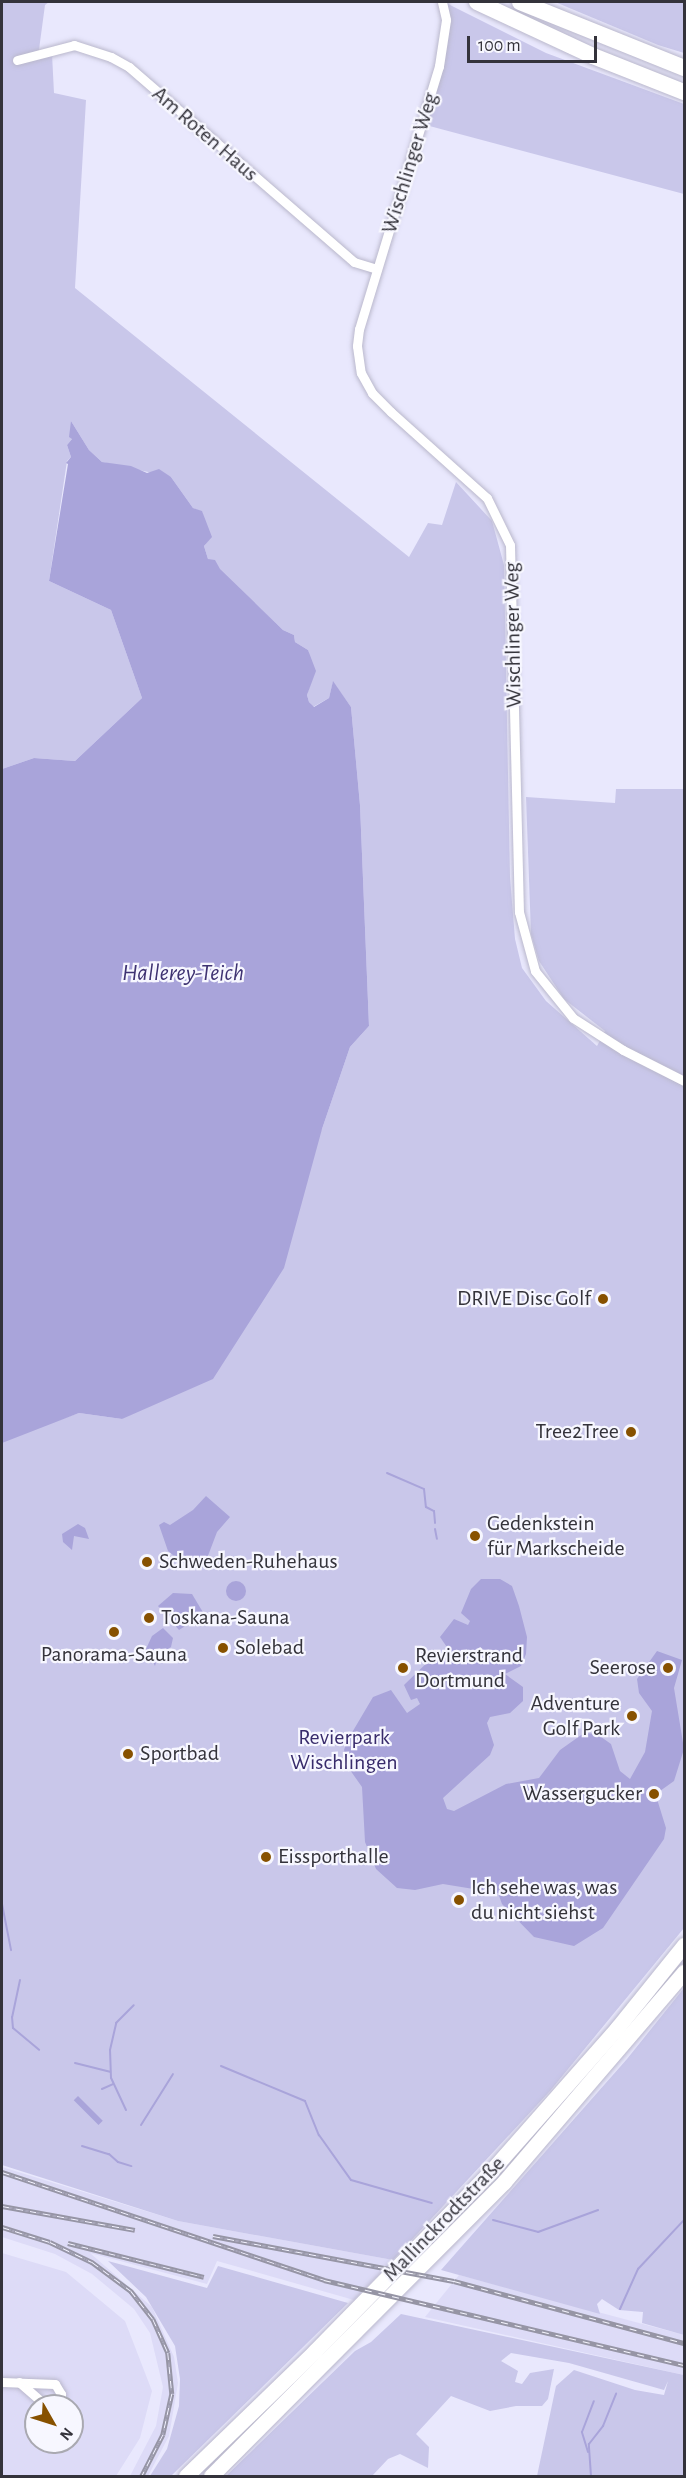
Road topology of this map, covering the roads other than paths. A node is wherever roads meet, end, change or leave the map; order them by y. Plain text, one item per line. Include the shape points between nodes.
1 (442, 2) edge
2 (477, 2) edge
3 (520, 2) edge
4 (17, 60) dead end
5 (684, 68) edge
6 (684, 92) edge
7 (377, 269) junction
8 (684, 1081) edge
9 (684, 1945) edge
10 (684, 1972) edge
11 (2, 2382) edge
12 (19, 2382) junction
13 (33, 2394) edge
14 (62, 2394) edge
15 (186, 2476) edge
16 (211, 2476) edge

1 - 7 street, Wischlinger Weg via 446,20 439,66
2 - 6 highway via 593,56
3 - 5 highway
4 - 7 street, Am Roten Haus via 74,45 129,67 354,262
7 - 8 street, Wischlinger Weg via 359,329 361,373 372,393 487,498 510,545 519,912 532,962 552,995 573,1018 616,1046
9 - 15 highway, Mallinckrodtstraße via 491,2171
10 - 16 highway, Mallinckrodtstraße via 504,2182
11 - 12 street
12 - 13 street
12 - 14 street via 55,2384

